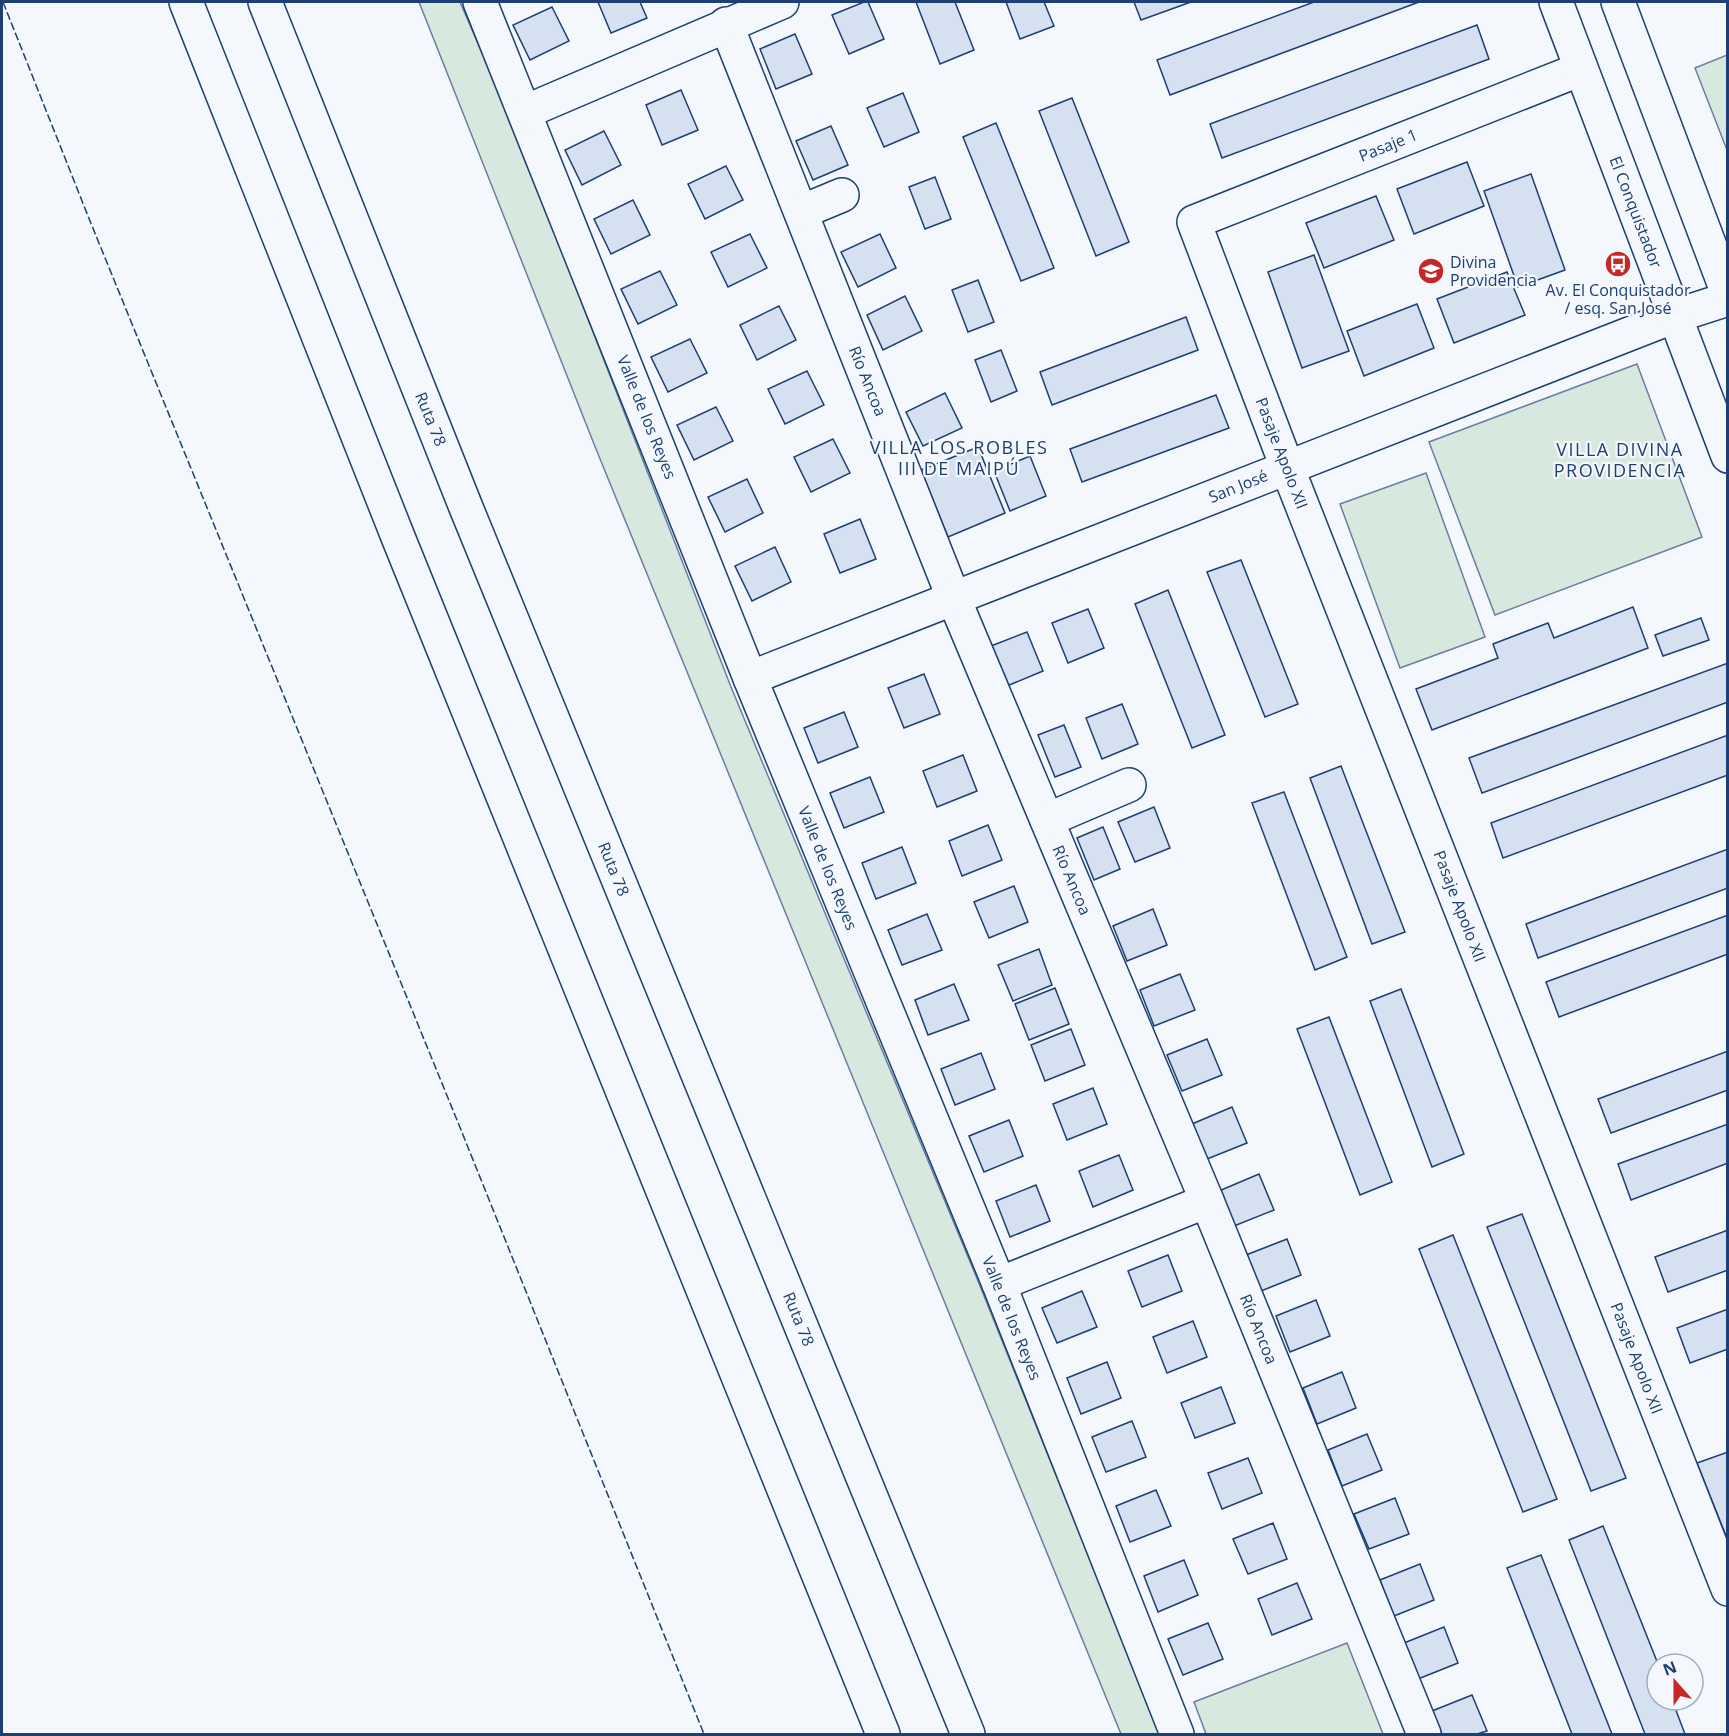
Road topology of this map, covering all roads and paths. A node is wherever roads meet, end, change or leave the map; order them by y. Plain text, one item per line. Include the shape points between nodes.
1 (186, 2) edge
2 (265, 2) edge
3 (480, 2) edge
4 (782, 2) edge
5 (1556, 2) edge
6 (1618, 2) edge
7 (726, 24) junction
8 (1581, 69) junction
9 (525, 112) junction
10 (842, 195) dead end
11 (801, 212) junction
12 (1194, 222) joint
13 (1728, 294) edge
14 (1728, 299) edge
15 (1675, 316) junction
16 (1728, 456) edge
17 (1287, 467) junction
18 (954, 599) junction
19 (750, 678) junction
20 (1129, 785) dead end
21 (1047, 820) junction
22 (1206, 1201) junction
23 (999, 1284) junction
24 (1728, 1589) edge
25 (883, 1734) edge
26 (968, 1734) edge
27 (1177, 1734) edge
28 (1424, 1734) edge

1 - 25 main road via 398,537
2 - 26 main road, Ruta 78 via 465,506
3 - 9 main road, Valle de los Reyes
4 - 7 main road
5 - 8 main road, El Conquistador
6 - 13 main road
7 - 9 main road
7 - 11 main road, Río Ancoa
8 - 12 main road, Pasaje 1
8 - 15 main road, El Conquistador
9 - 19 main road, Valle de los Reyes
10 - 11 main road
11 - 18 main road, Río Ancoa
12 - 17 main road, Pasaje Apolo XII
14 - 15 main road, San José
15 - 16 main road, El Conquistador
15 - 17 main road, San José
17 - 18 main road, San José
17 - 24 main road, Pasaje Apolo XII
18 - 19 main road, San José
18 - 21 main road, Río Ancoa
19 - 23 main road, Valle de los Reyes
20 - 21 main road
21 - 22 main road, Río Ancoa
22 - 23 main road
22 - 28 main road, Río Ancoa
23 - 27 main road, Valle de los Reyes

